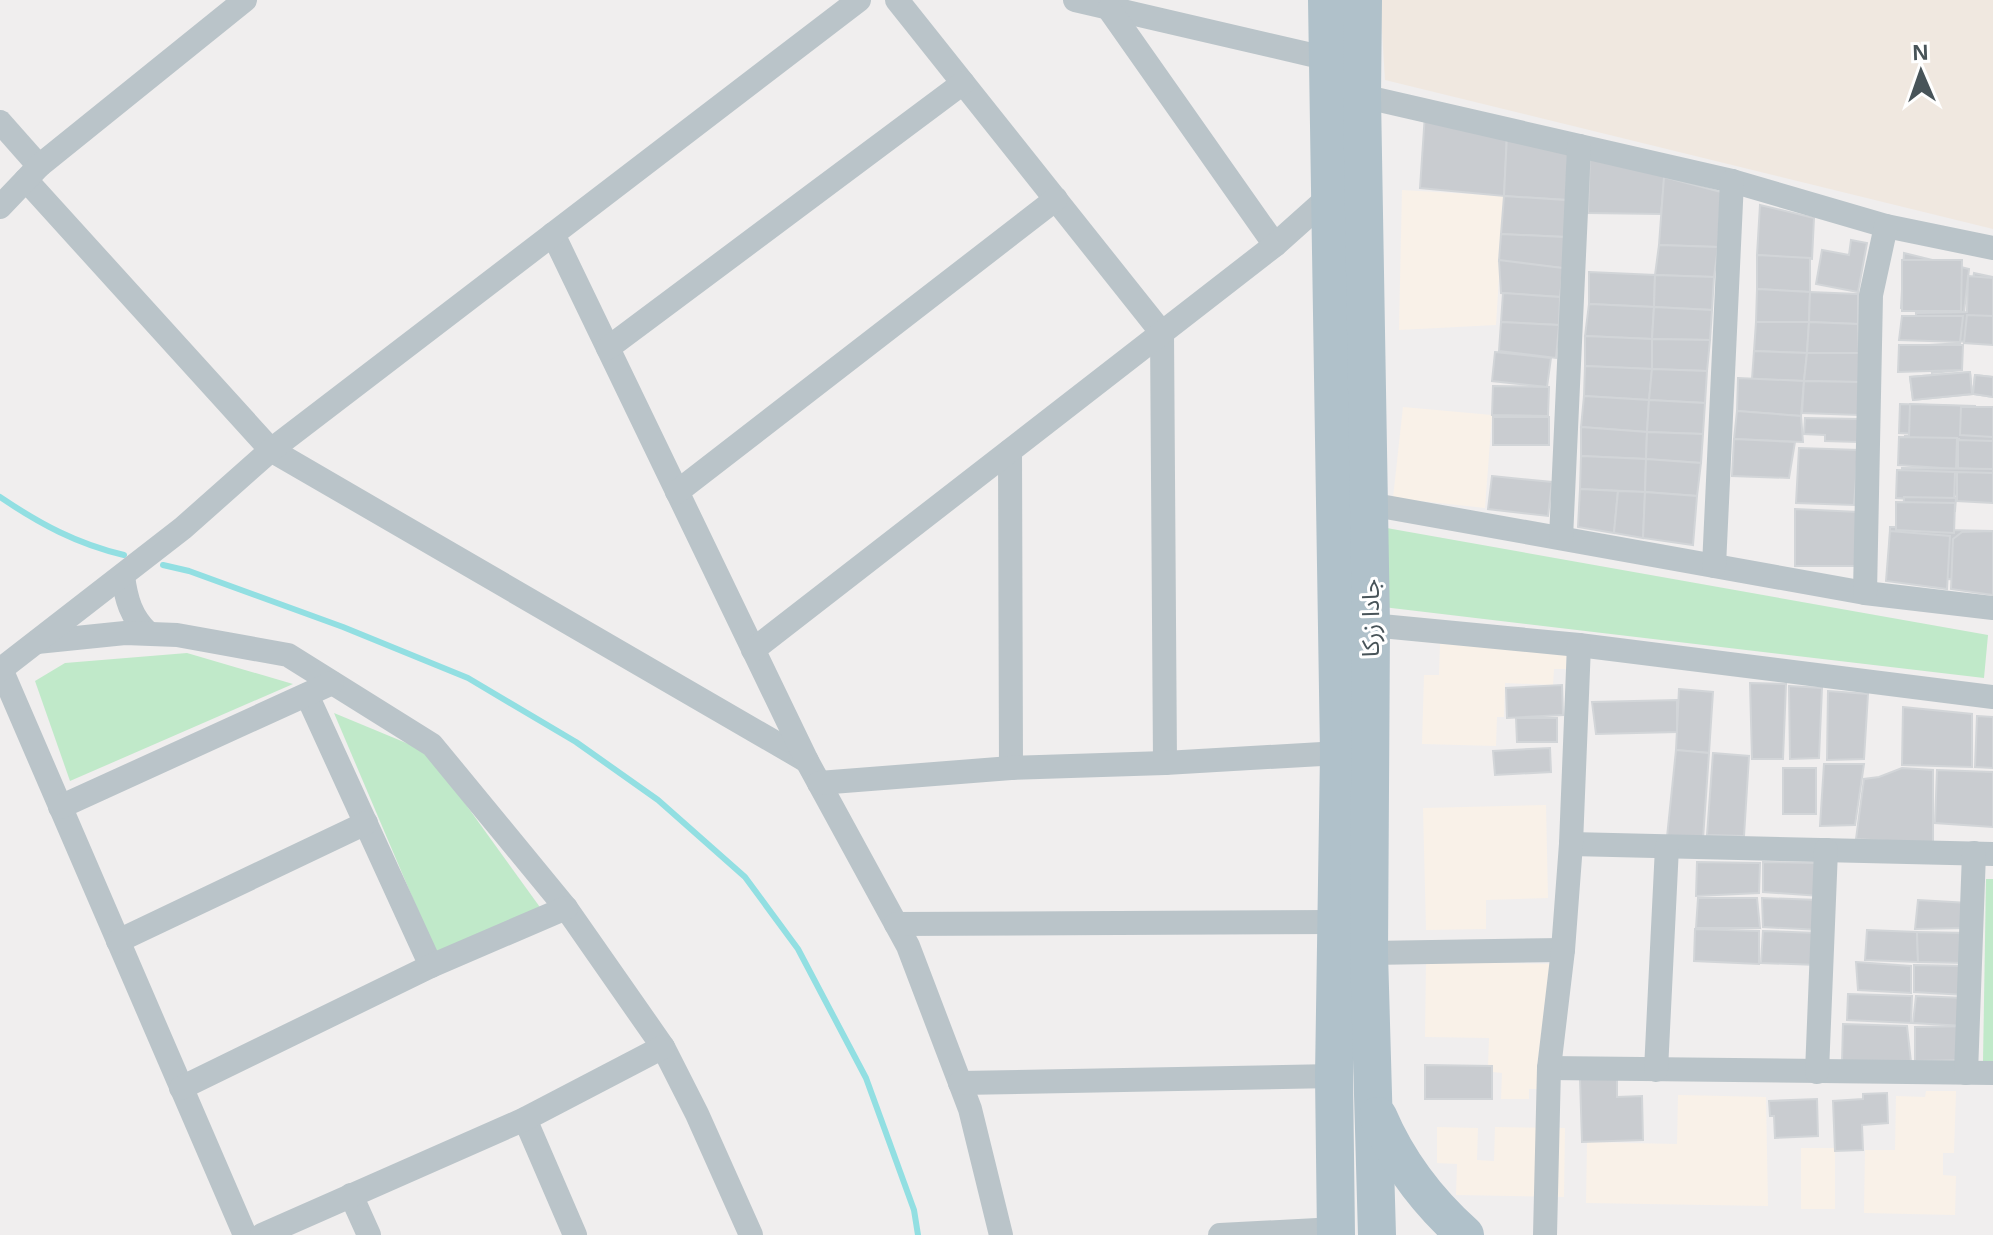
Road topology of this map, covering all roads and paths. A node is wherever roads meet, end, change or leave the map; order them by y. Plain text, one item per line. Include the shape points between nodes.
1 (245, 0) edge
2 (859, 0) edge
3 (897, 0) edge
4 (1075, 0) edge
5 (1327, 0) edge
6 (1363, 0) edge
7 (1109, 9) junction
8 (1329, 59) junction
9 (963, 83) junction
10 (1362, 96) junction
11 (0, 122) edge
12 (1579, 146) junction
13 (32, 173) junction
14 (1732, 181) junction
15 (1332, 194) junction
16 (1056, 199) junction
17 (0, 207) edge
18 (1886, 226) junction
19 (553, 234) junction
20 (1275, 245) junction
21 (1993, 248) edge
22 (1162, 333) junction
23 (608, 348) junction
24 (271, 450) junction
25 (1010, 451) junction
26 (677, 492) junction
27 (1369, 504) junction
28 (1561, 538) junction
29 (1714, 566) junction
30 (123, 576) junction
31 (1865, 593) junction
32 (1993, 608) edge
33 (1371, 625) junction
34 (148, 633) junction
35 (37, 642) junction
36 (1579, 645) junction
37 (753, 650) junction
38 (1, 669) edge
39 (332, 683) junction
40 (307, 695) junction
41 (1993, 697) edge
42 (1339, 753) junction
43 (807, 761) junction
44 (1165, 763) junction
45 (1011, 768) junction
46 (819, 783) junction
47 (60, 807) junction
48 (366, 823) junction
49 (1571, 844) junction
50 (1667, 847) junction
51 (1826, 850) junction
52 (1984, 854) edge
53 (566, 908) junction
54 (1336, 922) junction
55 (896, 924) junction
56 (118, 941) junction
57 (1563, 950) junction
58 (1369, 953) junction
59 (431, 966) junction
60 (663, 1047) junction
61 (1549, 1068) junction
62 (1656, 1070) junction
63 (1817, 1072) junction
64 (1966, 1073) junction
65 (1993, 1073) edge
66 (1334, 1076) junction
67 (960, 1083) junction
68 (181, 1088) junction
69 (1371, 1101) junction
70 (525, 1119) junction
71 (351, 1195) junction
72 (1336, 1232) edge
73 (1382, 1234) edge
74 (245, 1235) edge
75 (262, 1235) edge
76 (369, 1235) edge
77 (575, 1235) edge
78 (751, 1235) edge
79 (1001, 1235) edge
80 (1220, 1235) edge
81 (1465, 1235) edge
82 (1545, 1235) edge

1 - 13 street
2 - 19 street
3 - 9 street
4 - 7 street
5 - 8 main road, جادا زرکا
6 - 10 main road, جادا زرکا
7 - 8 street
7 - 20 street
8 - 15 main road, جادا زرکا
9 - 16 street
9 - 23 street
10 - 12 street
10 - 27 main road, جادا زرکا
11 - 13 street
12 - 14 street
12 - 28 street
13 - 17 street
13 - 24 street
14 - 18 street
14 - 29 street
15 - 20 street
15 - 42 main road, جادا زرکا
16 - 22 street
16 - 26 street
18 - 21 street
18 - 31 street via 1871,295
19 - 23 street
19 - 24 street
20 - 22 street
22 - 25 street
22 - 44 street
23 - 26 street
24 - 30 street
24 - 43 street
25 - 37 street
25 - 45 street
26 - 37 street
27 - 28 street
27 - 33 main road, جادا زرکا
28 - 29 street
29 - 31 street
30 - 34 street via 130,610
30 - 35 street
31 - 32 street
33 - 36 street
33 - 58 main road, جادا زرکا
34 - 35 street
34 - 39 street via 288,655
35 - 38 street
36 - 41 street
36 - 49 street
37 - 43 street
38 - 47 street
39 - 40 street
39 - 53 street via 432,745
40 - 47 street
40 - 48 street
42 - 44 street
42 - 54 main road, جادا زرکا
43 - 46 street
44 - 45 street
45 - 46 street
46 - 55 street
47 - 56 street
48 - 56 street
48 - 59 street
49 - 50 street
49 - 57 street
50 - 51 street
50 - 62 street
51 - 52 street
51 - 63 street
52 - 64 street
53 - 59 street
53 - 60 street
54 - 55 street
54 - 66 main road, جادا زرکا
55 - 67 street
56 - 68 street
57 - 58 street
57 - 61 street
58 - 69 main road, جادا زرکا
59 - 68 street
60 - 70 street
60 - 78 street
61 - 62 street
61 - 82 street
62 - 63 street
63 - 64 street
64 - 65 street
66 - 67 street
66 - 72 main road, جادا زرکا
67 - 79 street
68 - 74 street
69 - 73 main road, جادا زرکا
69 - 81 main road via 1411,1178
70 - 71 street
70 - 77 street
71 - 75 street
71 - 76 street
72 - 73 main road
72 - 80 street

